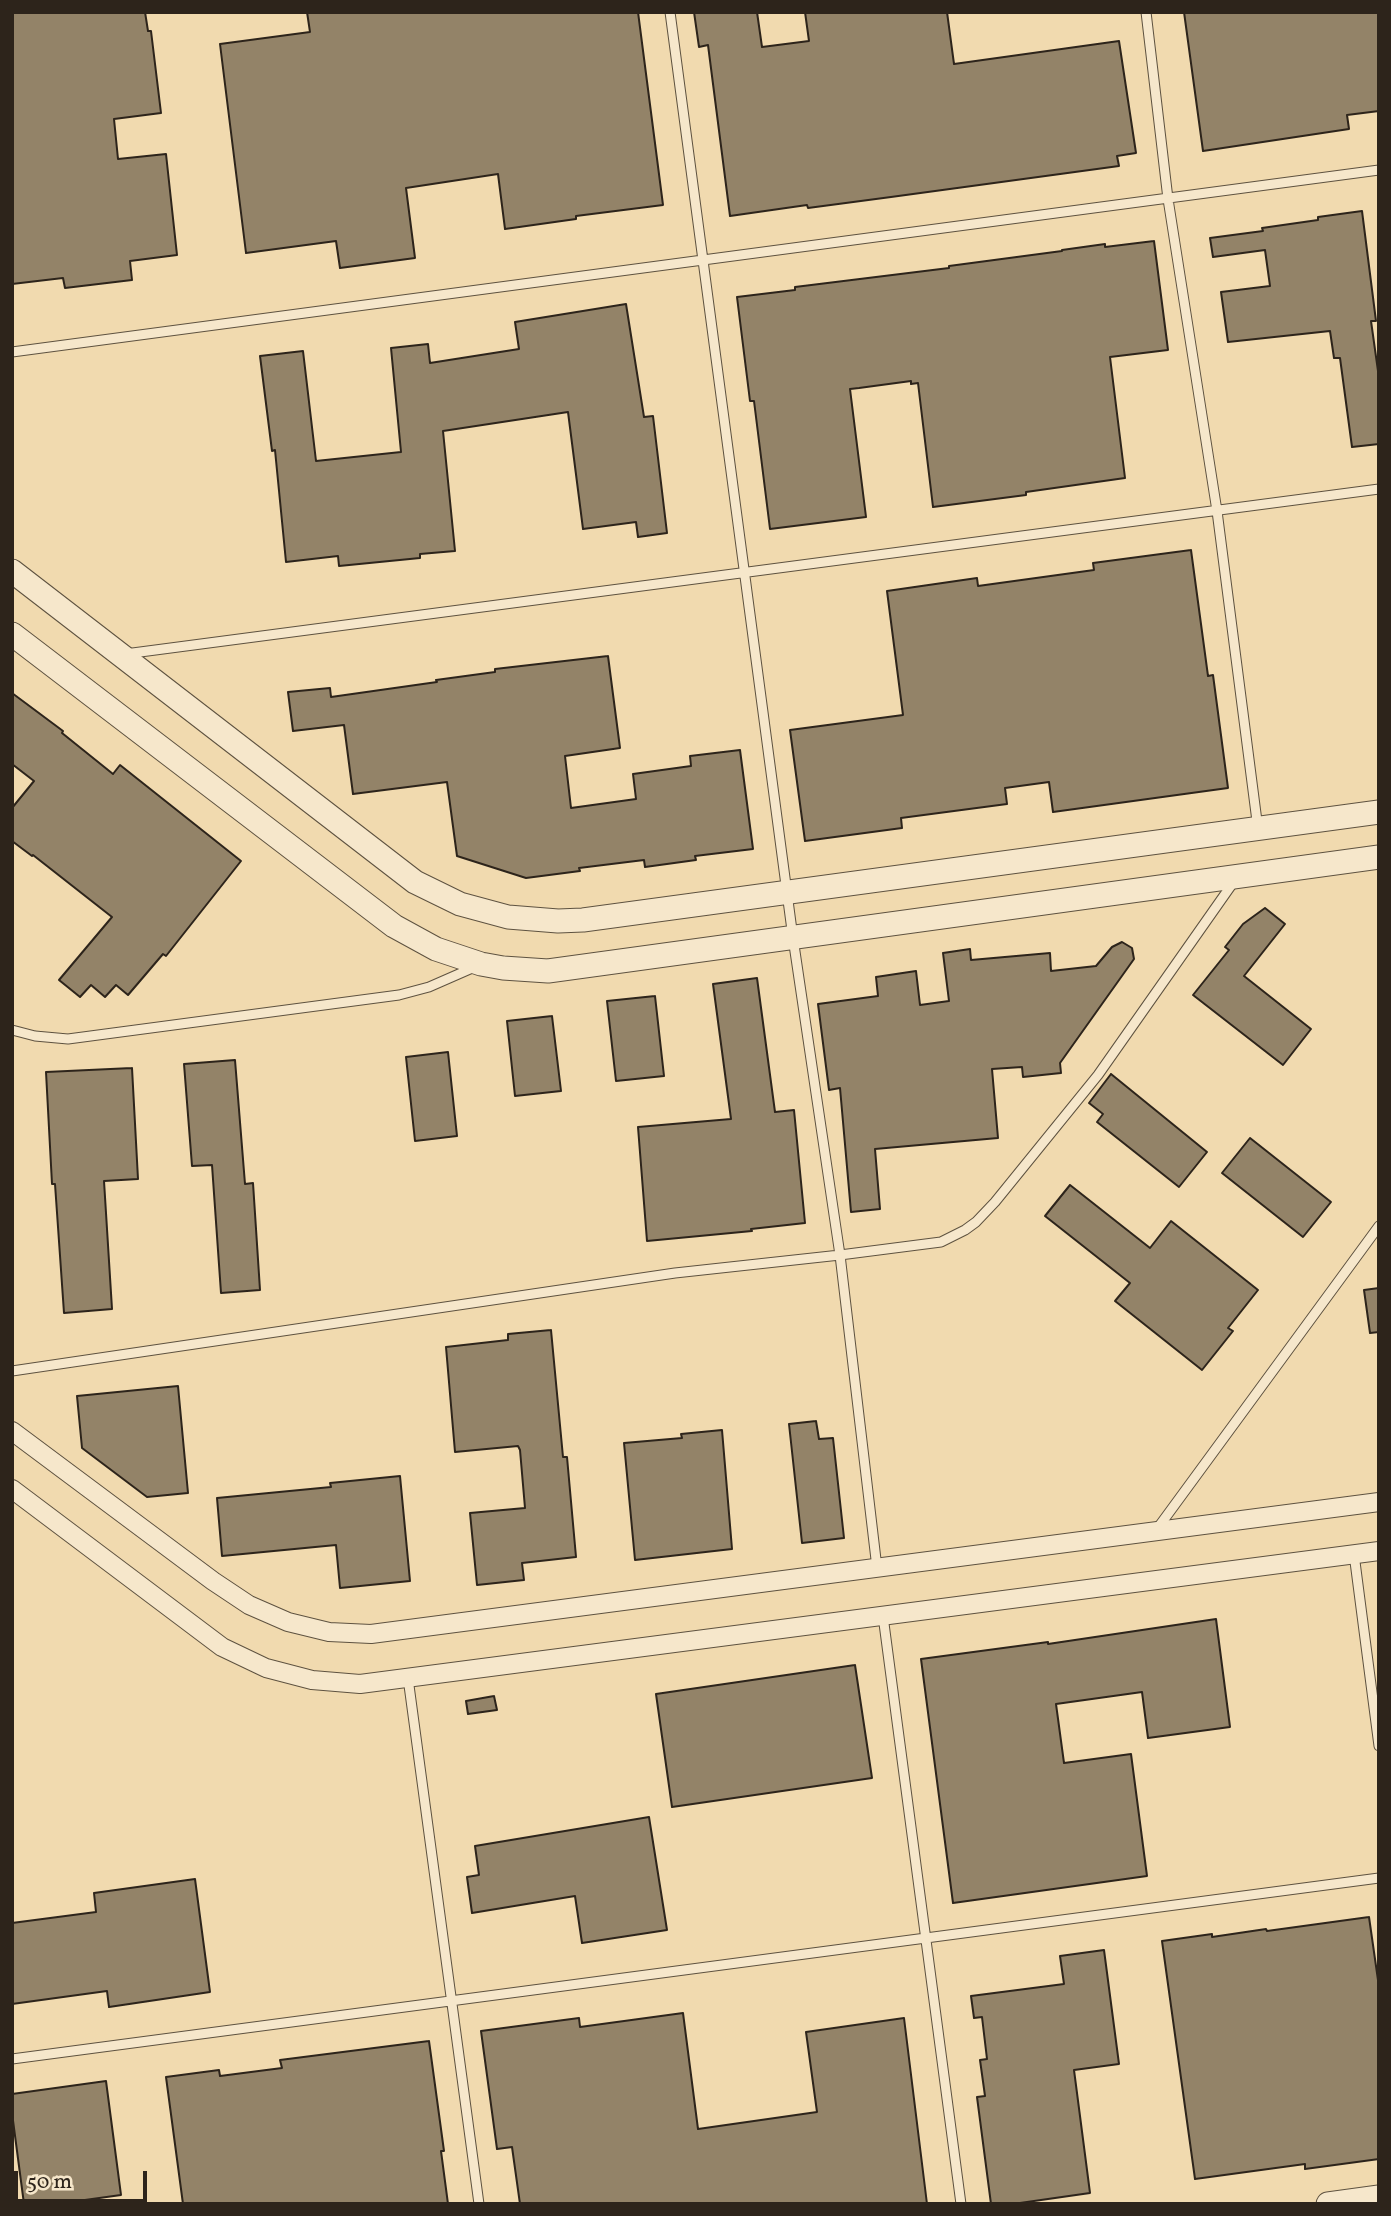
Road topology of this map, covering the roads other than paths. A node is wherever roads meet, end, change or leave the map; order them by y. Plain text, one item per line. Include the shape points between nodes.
1 (670, 12) edge
2 (1146, 12) edge
3 (1379, 170) edge
4 (1168, 199) junction
5 (703, 260) junction
6 (12, 352) edge
7 (1379, 489) edge
8 (1217, 511) junction
9 (12, 572) edge
10 (744, 573) junction
11 (12, 634) edge
12 (120, 654) junction
13 (1379, 812) edge
14 (1258, 829) junction
15 (1379, 857) edge
16 (1238, 876) junction
17 (787, 892) junction
18 (793, 939) junction
19 (481, 964) junction
20 (12, 1030) edge
21 (1379, 1226) edge
22 (840, 1255) junction
23 (12, 1371) edge
24 (12, 1431) edge
25 (12, 1489) edge
26 (1379, 1502) edge
27 (1155, 1531) junction
28 (1379, 1551) edge
29 (1354, 1554) junction
30 (877, 1568) junction
31 (883, 1616) junction
32 (408, 1678) junction
33 (1379, 1746) edge
34 (1379, 1878) edge
35 (926, 1938) junction
36 (452, 2001) junction
37 (12, 2059) edge
38 (1379, 2197) edge
39 (479, 2204) edge
40 (961, 2204) edge
41 (1328, 2204) edge

1 - 5 lane
2 - 4 lane
3 - 4 lane
4 - 5 lane
4 - 8 lane
5 - 6 lane
5 - 10 lane
7 - 8 lane
8 - 10 lane
8 - 14 lane
9 - 12 street
10 - 12 lane
10 - 17 lane
11 - 19 street via 394,926 436,949
12 - 17 street via 415,882 460,904 508,917 558,921
13 - 14 street
14 - 17 street
15 - 16 street
16 - 18 street
16 - 22 lane via 1098,1074 976,1222 941,1242
17 - 18 lane
18 - 19 street via 548,971
18 - 22 lane
19 - 20 lane via 429,987 385,996 68,1039
21 - 27 lane
22 - 23 lane via 675,1273
22 - 30 lane
24 - 30 street via 248,1605 329,1632 372,1634
25 - 32 street via 222,1647 255,1663 312,1680 360,1684
26 - 27 street
27 - 30 street
28 - 29 street
29 - 31 street
29 - 33 lane
31 - 32 street
31 - 35 lane
32 - 36 lane
34 - 35 lane
35 - 36 lane
35 - 40 lane
36 - 37 lane
36 - 39 lane
38 - 41 street

